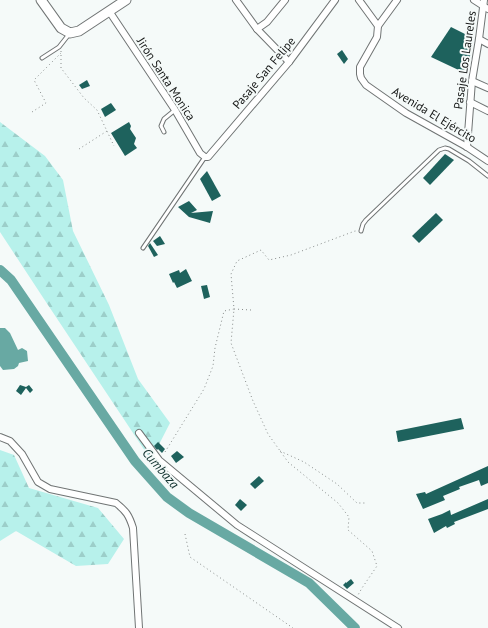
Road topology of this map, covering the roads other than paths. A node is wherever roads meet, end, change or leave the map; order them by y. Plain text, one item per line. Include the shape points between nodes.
1 (41, 0) edge
2 (126, 0) edge
3 (236, 0) edge
4 (285, 0) edge
5 (335, 0) edge
6 (359, 0) edge
7 (397, 0) edge
8 (474, 0) edge
9 (485, 5) edge
10 (109, 11) junction
11 (378, 26) junction
12 (257, 29) junction
13 (74, 32) junction
14 (479, 39) junction
15 (488, 44) edge
16 (42, 58) dead end
17 (289, 62) junction
18 (472, 82) junction
19 (488, 88) edge
20 (470, 102) junction
21 (175, 110) junction
22 (488, 111) edge
23 (164, 132) dead end
24 (467, 147) junction
25 (205, 157) junction
26 (488, 161) edge
27 (488, 176) edge
28 (361, 231) road end
29 (143, 248) dead end
30 (139, 433) dead end
31 (0, 437) edge
32 (139, 628) edge
33 (398, 628) edge

1 - 13 main road via 60,28
2 - 10 main road
3 - 12 street
4 - 12 street via 267,22
5 - 17 street, Pasaje San Felipe
6 - 11 street
7 - 11 street
8 - 9 street
9 - 14 street, Pasaje Los Laureles
10 - 13 main road
10 - 21 street, Jirón Santa Monica
11 - 24 street, Avenida El Ejército via 377,36 360,67 361,78 366,85 406,113
12 - 17 street
13 - 16 lane via 60,47
14 - 15 street
14 - 18 street, Pasaje Los Laureles
17 - 25 street, Pasaje San Felipe via 208,157
18 - 19 street
18 - 20 street, Pasaje Los Laureles
20 - 22 street
20 - 24 street, Pasaje Los Laureles
21 - 23 lane via 164,119 161,126
21 - 25 street, Jirón Santa Monica via 200,153
24 - 26 street, Avenida El Ejército
25 - 29 lane
27 - 28 lane via 449,149 439,150 366,220
30 - 33 street via 158,460 237,525
31 - 32 street via 10,441 22,454 38,482 50,489 116,503 125,510 132,528

